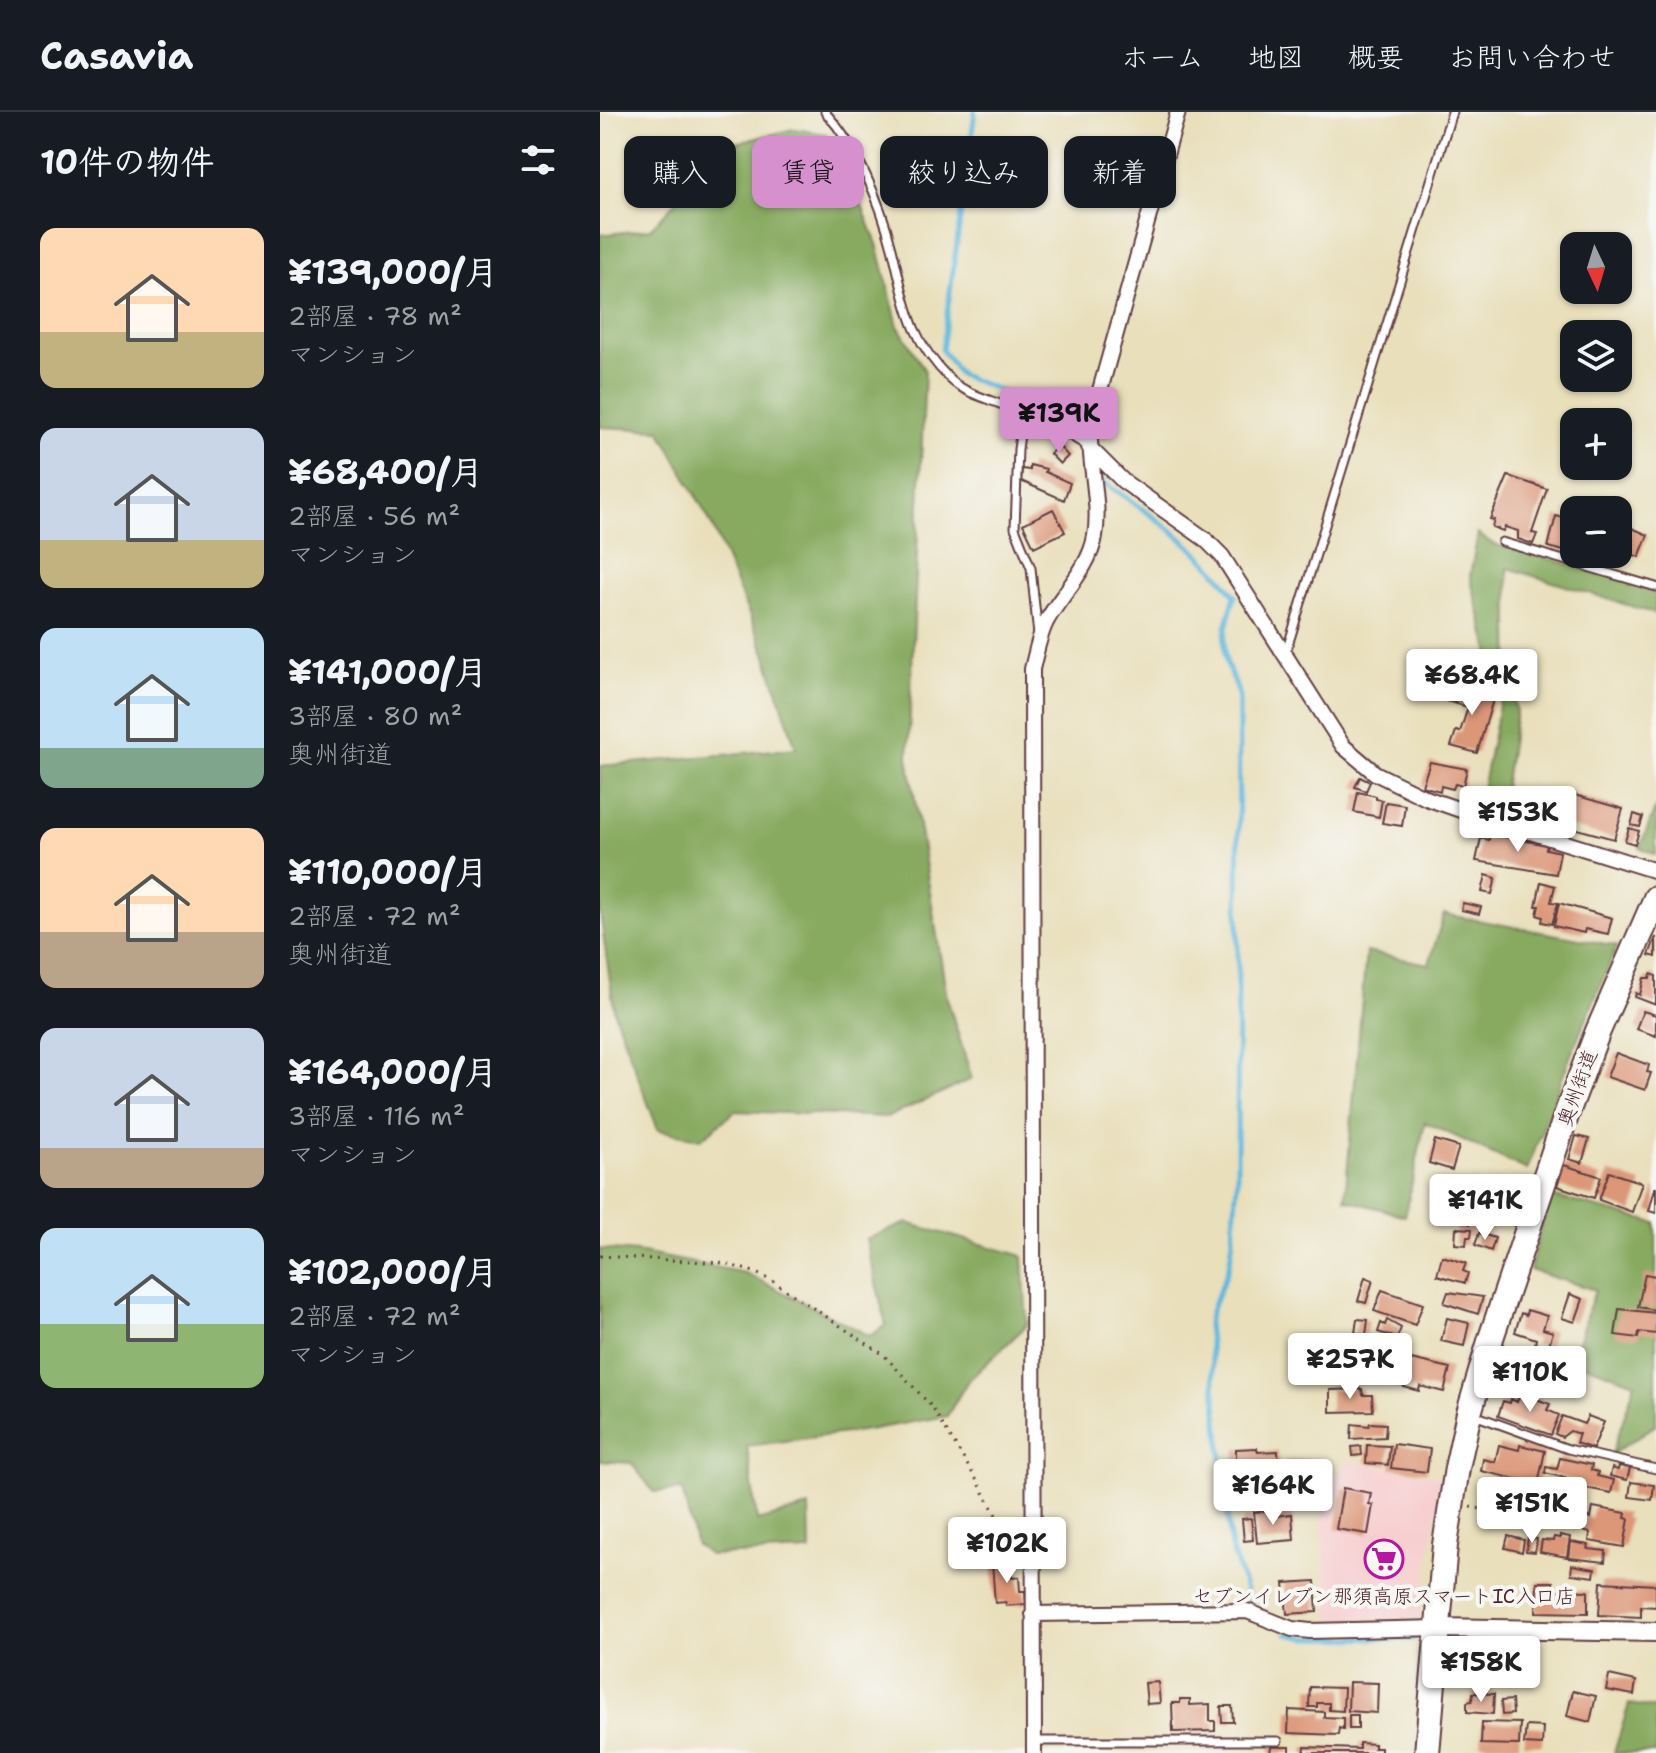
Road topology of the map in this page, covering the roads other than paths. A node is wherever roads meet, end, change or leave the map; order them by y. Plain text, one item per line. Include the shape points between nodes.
1 (825, 112) edge
2 (1178, 112) edge
3 (1452, 112) edge
4 (1023, 414) junction
5 (1089, 447) junction
6 (1502, 542) dead end
7 (1656, 587) edge
8 (1039, 641) junction
9 (1285, 654) junction
10 (1656, 871) edge
11 (1656, 898) edge
12 (1469, 1413) junction
13 (1656, 1469) edge
14 (1033, 1614) junction
15 (1438, 1628) junction
16 (1656, 1632) edge
17 (1278, 1741) dead end
18 (1034, 1747) edge
19 (1427, 1753) edge

1 - 4 lane via 851,145 875,200 917,335 954,383
2 - 5 street via 1090,426
3 - 9 lane
4 - 5 lane
4 - 8 lane via 1015,528 1031,568
5 - 8 street via 1095,538
5 - 9 street via 1123,481 1222,556
6 - 7 lane
8 - 14 street via 1032,669
9 - 10 street via 1343,746 1375,773 1469,813
11 - 12 highway, 奥州街道 via 1568,1110
12 - 13 lane via 1568,1449
12 - 15 highway, 奥州街道 via 1450,1504
14 - 15 street via 1247,1611 1310,1631
14 - 18 street
15 - 16 main road
15 - 19 highway, 奥州街道
17 - 18 lane

